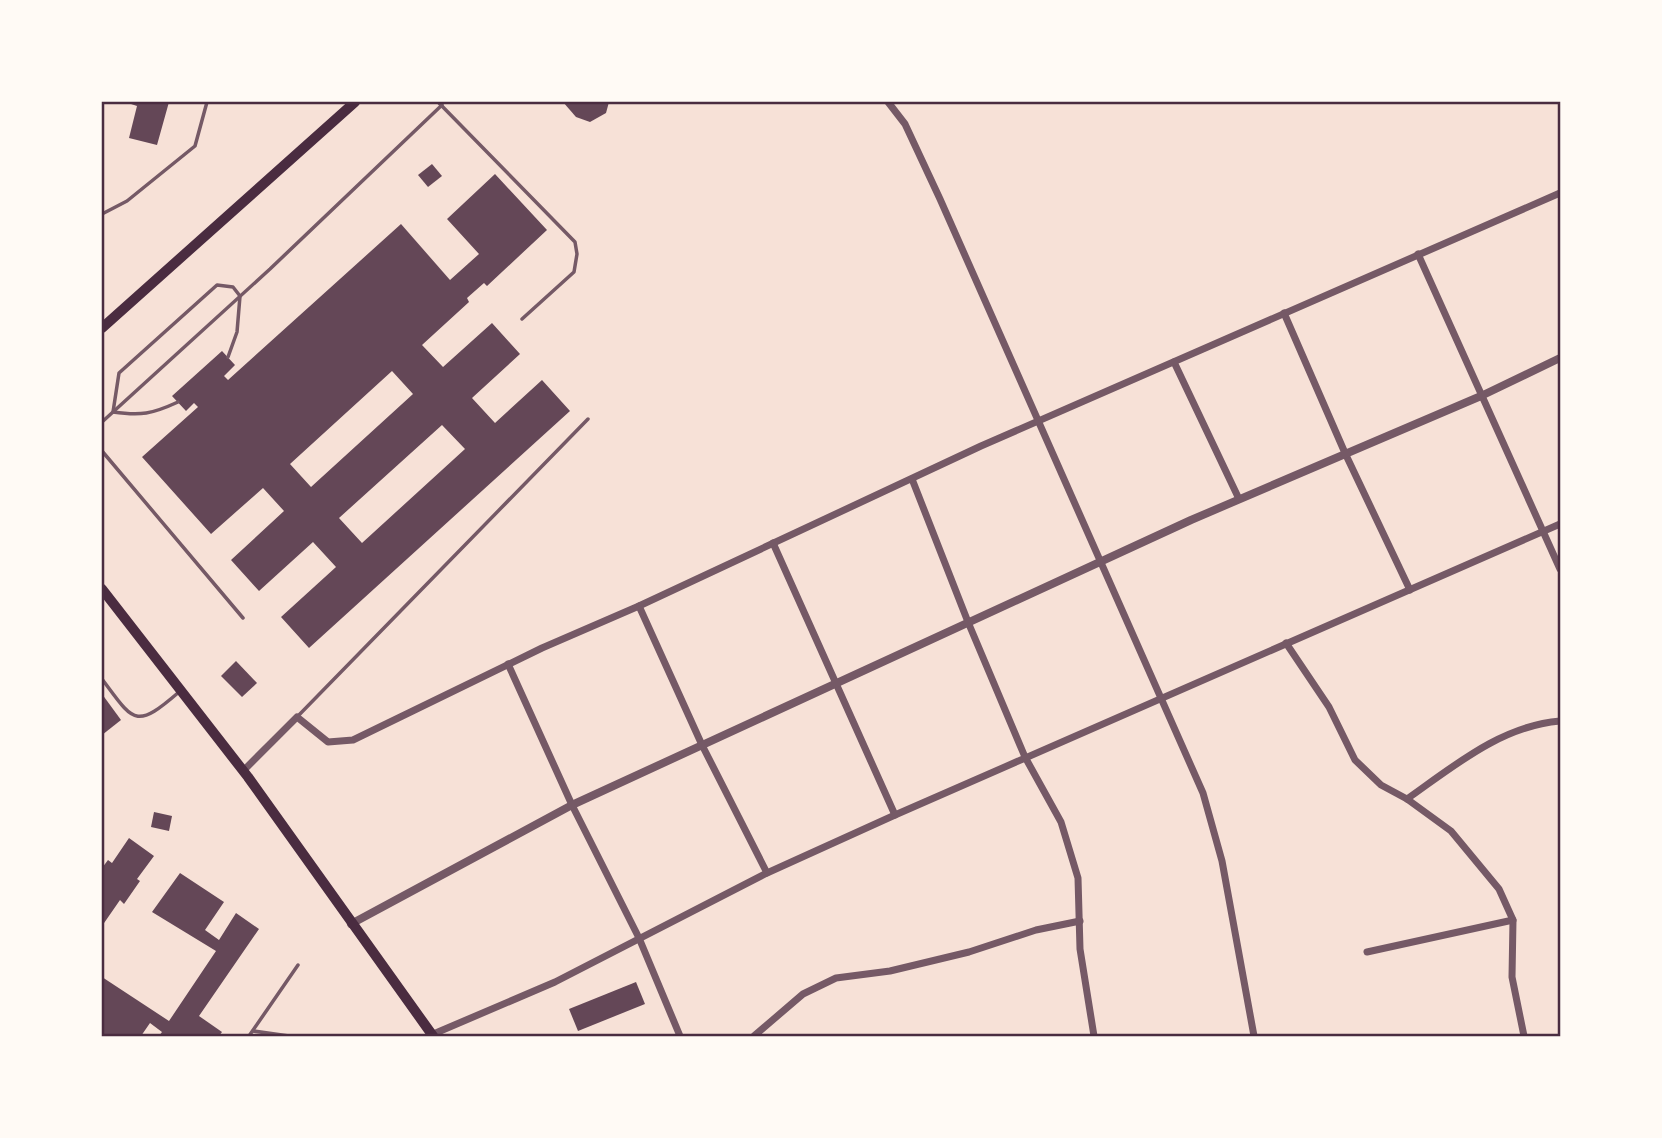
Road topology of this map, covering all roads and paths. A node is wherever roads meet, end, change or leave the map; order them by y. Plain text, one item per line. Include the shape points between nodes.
1 (207, 102) edge
2 (355, 102) edge
3 (888, 102) edge
4 (440, 103) edge
5 (1560, 193) edge
6 (102, 214) edge
7 (1418, 254) junction
8 (240, 296) junction
9 (1284, 313) junction
10 (522, 319) dead end
11 (102, 328) edge
12 (228, 357) dead end
13 (1560, 358) edge
14 (1174, 362) junction
15 (1481, 396) junction
16 (178, 402) dead end
17 (113, 412) junction
18 (588, 419) dead end
19 (1039, 421) junction
20 (102, 422) edge
21 (102, 451) edge
22 (1345, 453) junction
23 (912, 479) junction
24 (1239, 499) junction
25 (1560, 524) edge
26 (1544, 532) junction
27 (774, 542) junction
28 (1102, 560) junction
29 (1560, 569) edge
30 (102, 589) edge
31 (1409, 590) junction
32 (639, 606) junction
33 (243, 618) dead end
34 (968, 622) junction
35 (1286, 643) junction
36 (508, 664) junction
37 (102, 679) edge
38 (836, 683) junction
39 (181, 691) junction
40 (1160, 698) junction
41 (297, 717) junction
42 (1560, 721) edge
43 (702, 745) junction
44 (1026, 757) junction
45 (243, 771) junction
46 (1407, 799) junction
47 (572, 805) junction
48 (895, 815) junction
49 (767, 873) junction
50 (1513, 920) junction
51 (1080, 921) junction
52 (351, 924) junction
53 (639, 938) junction
54 (1367, 952) dead end
55 (298, 965) dead end
56 (253, 1031) junction
57 (432, 1036) edge
58 (250, 1037) edge
59 (289, 1037) edge
60 (680, 1037) edge
61 (754, 1037) edge
62 (1094, 1037) edge
63 (1254, 1037) edge
64 (1524, 1037) edge

1 - 6 lane via 195,146 127,201
2 - 11 main road
3 - 19 street via 905,124
4 - 8 lane
4 - 10 lane via 575,242 574,272
5 - 7 street
7 - 9 street
7 - 15 street
8 - 12 lane via 237,332
8 - 17 lane
8 - 17 lane via 233,287 217,285 119,373
9 - 14 street
9 - 22 street
13 - 15 street
14 - 19 street
14 - 24 street
15 - 22 street
15 - 26 street
16 - 17 lane via 146,414
17 - 20 lane
18 - 41 lane
19 - 23 street
19 - 28 street
21 - 33 lane
22 - 24 street
22 - 31 street
23 - 27 street
23 - 34 street
24 - 28 street
25 - 26 street
26 - 29 street
26 - 31 street
27 - 32 street
27 - 38 street
28 - 34 street
28 - 40 street
30 - 39 main road
31 - 35 street
32 - 36 street
32 - 43 street
34 - 38 street
34 - 44 street
35 - 40 street
35 - 46 street via 1329,707 1355,760 1381,785
36 - 41 street via 353,740 328,742
36 - 47 street
37 - 39 lane via 127,713 137,716 154,714
38 - 43 street
38 - 48 street
39 - 45 main road
40 - 44 street
40 - 63 street via 1203,793 1219,849
41 - 45 street
42 - 46 street via 1508,734
43 - 47 street
43 - 49 street
44 - 48 street
44 - 51 street via 1061,822 1078,878
45 - 52 main road
46 - 50 street via 1451,831 1499,889
47 - 52 street
47 - 53 street
48 - 49 street
49 - 53 street
50 - 54 street
50 - 64 street via 1513,977
51 - 61 street via 903,968 836,978 803,994
51 - 62 street
52 - 57 main road
53 - 57 street via 555,982
53 - 60 street
55 - 56 lane
56 - 58 lane
56 - 59 lane

